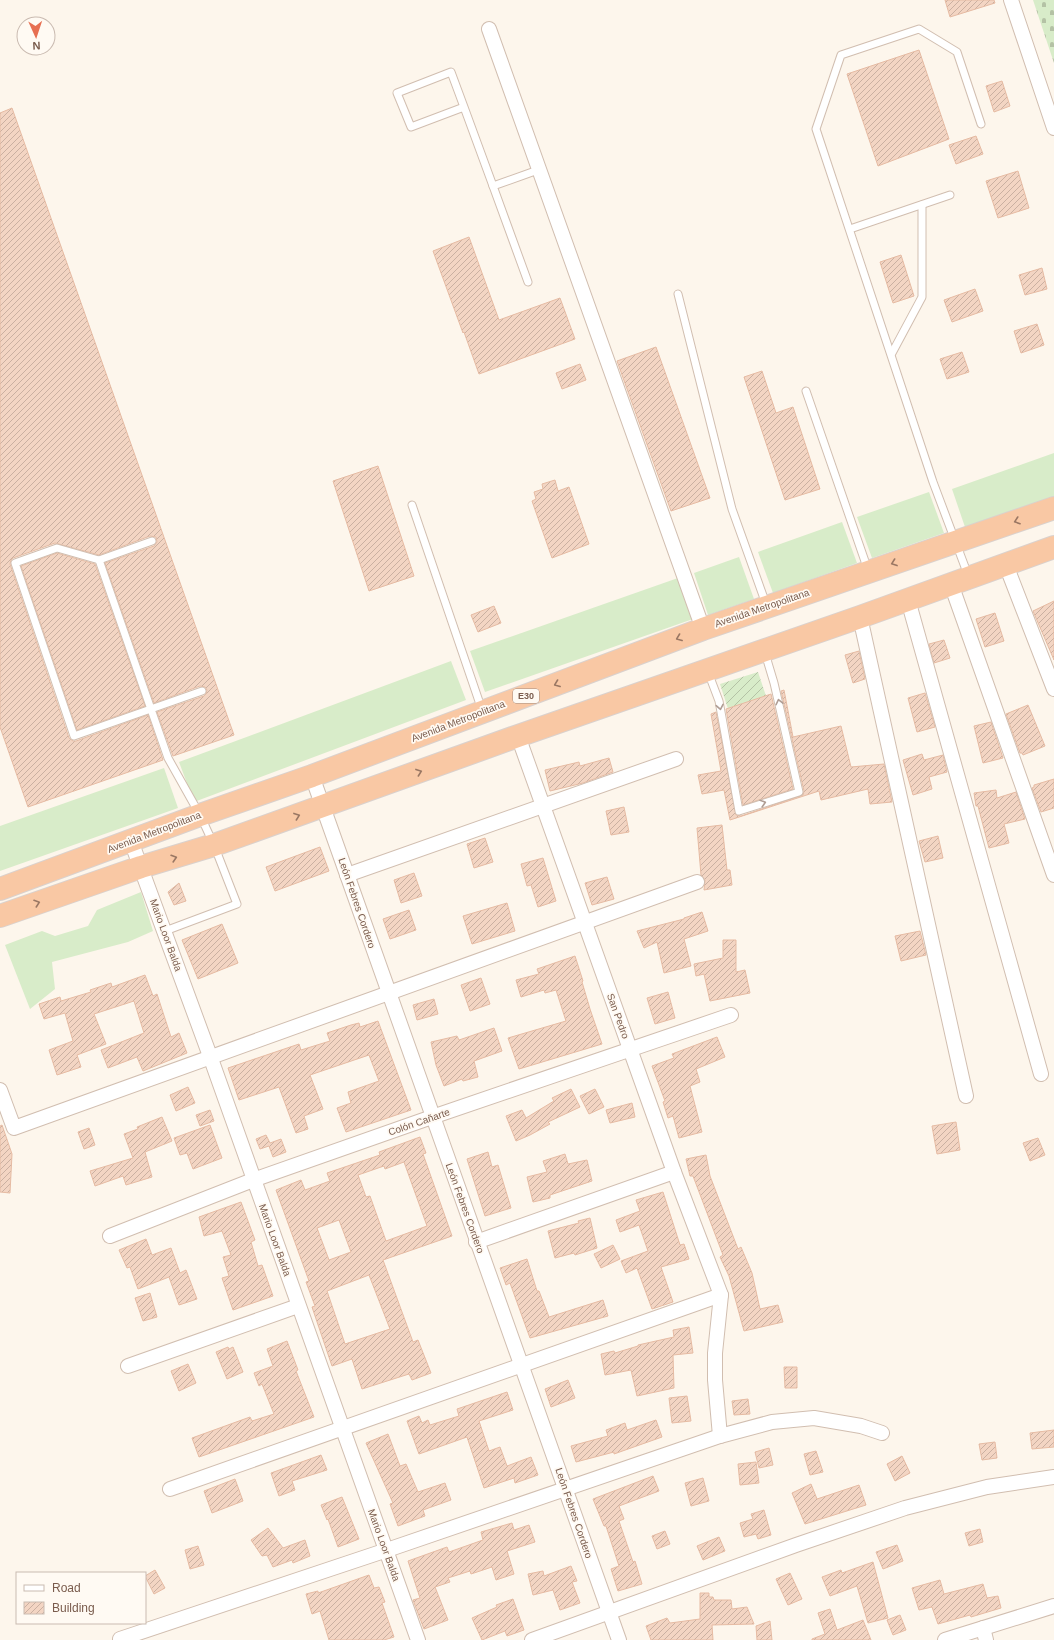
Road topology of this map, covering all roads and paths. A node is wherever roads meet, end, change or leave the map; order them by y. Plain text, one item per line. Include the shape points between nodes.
1 (1011, 0) edge
2 (489, 29) dead end
3 (464, 107) junction
4 (981, 124) dead end
5 (1054, 128) edge
6 (538, 170) junction
7 (493, 186) junction
8 (950, 196) dead end
9 (922, 205) junction
10 (850, 230) junction
11 (528, 282) dead end
12 (678, 294) dead end
13 (892, 353) junction
14 (806, 391) dead end
15 (412, 505) dead end
16 (1054, 508) edge
17 (152, 541) dead end
18 (954, 542) junction
19 (1054, 547) edge
20 (99, 560) junction
21 (1006, 565) junction
22 (868, 572) junction
23 (960, 580) junction
24 (908, 600) junction
25 (767, 606) junction
26 (860, 617) junction
27 (703, 629) junction
28 (764, 651) junction
29 (707, 670) junction
30 (1054, 689) edge
31 (202, 691) dead end
32 (151, 709) junction
33 (482, 712) junction
34 (518, 736) junction
35 (676, 759) dead end
36 (312, 776) junction
37 (543, 805) junction
38 (324, 806) junction
39 (200, 815) junction
40 (131, 841) junction
41 (214, 845) junction
42 (141, 867) junction
43 (347, 875) junction
44 (1054, 875) edge
45 (697, 882) dead end
46 (0, 889) edge
47 (0, 916) edge
48 (584, 923) junction
49 (165, 930) junction
50 (388, 994) junction
51 (731, 1015) dead end
52 (630, 1050) junction
53 (210, 1056) junction
54 (1041, 1074) dead end
55 (0, 1090) edge
56 (966, 1096) dead end
57 (432, 1117) junction
58 (674, 1172) junction
59 (254, 1180) junction
60 (110, 1236) dead end
61 (476, 1242) junction
62 (720, 1295) junction
63 (298, 1306) junction
64 (521, 1365) junction
65 (128, 1366) dead end
66 (342, 1429) junction
67 (882, 1432) dead end
68 (720, 1436) junction
69 (1054, 1477) edge
70 (566, 1488) junction
71 (170, 1489) dead end
72 (387, 1550) junction
73 (1054, 1606) edge
74 (609, 1612) junction
75 (984, 1634) edge
76 (120, 1639) dead end
77 (418, 1640) edge
78 (532, 1640) edge
79 (619, 1640) edge
80 (945, 1640) edge

1 - 5 street
2 - 6 street
3 - 3 lane via 451,72 397,93 411,127
3 - 7 lane
4 - 10 lane via 957,52 919,29 841,56 816,130
6 - 7 lane
6 - 27 street
7 - 11 lane
8 - 9 lane
9 - 10 lane
9 - 13 lane via 922,297
10 - 13 lane
12 - 25 lane via 732,509
13 - 18 lane
14 - 22 lane
15 - 33 lane
16 -> 18 highway, Avenida Metropolitana / E30
17 - 20 lane
18 -> 22 highway, Avenida Metropolitana / E30
18 - 23 lane
19 - 21 highway
20 - 32 lane
20 - 32 lane via 57,548 15,563 74,736
21 - 23 highway
21 - 30 street
22 - 25 highway, Avenida Metropolitana / E30
23 - 24 highway
23 - 44 street
24 - 26 highway
24 - 54 street
25 - 27 highway, Avenida Metropolitana / E30
26 - 28 highway
26 - 56 street
27 -> 33 highway, Avenida Metropolitana / E30
28 - 29 highway
29 -> 28 lane via 719,701 739,810 799,792
29 - 34 highway
31 - 32 lane
32 - 39 lane via 168,758
33 - 36 highway, Avenida Metropolitana / E30
34 - 37 street, San Pedro
38 -> 34 highway
35 - 37 street
36 - 38 street, León Febres Cordero
36 - 39 highway, Avenida Metropolitana / E30
37 - 43 street
37 - 48 street, San Pedro
41 -> 38 highway
38 - 43 street, León Febres Cordero
39 - 40 highway, Avenida Metropolitana / E30
39 - 41 lane
40 - 42 street, Mario Loor Balda
40 - 46 highway, Avenida Metropolitana / E30
42 -> 41 highway
41 - 49 lane via 237,904
47 -> 42 highway
42 - 49 street, Mario Loor Balda
43 - 50 street, León Febres Cordero
45 - 48 street
48 - 50 street
48 - 52 street, San Pedro
49 - 53 street, Mario Loor Balda
50 - 53 street
50 - 57 street, León Febres Cordero
51 - 52 street, Colón Cañarte
52 - 57 street, Colón Cañarte
52 - 58 street, San Pedro
53 - 55 street via 14,1128
53 - 59 street, Mario Loor Balda
57 - 59 street, Colón Cañarte
57 - 61 street, León Febres Cordero
58 - 61 street
58 - 62 street, San Pedro
59 - 60 street, Colón Cañarte
59 - 63 street, Mario Loor Balda
61 - 64 street, León Febres Cordero
62 - 64 street
62 - 68 street via 715,1353
63 - 65 street
63 - 66 street, Mario Loor Balda
64 - 66 street
64 - 70 street, León Febres Cordero
66 - 71 street
66 - 72 street, Mario Loor Balda
67 - 68 street via 814,1418 772,1422
68 - 70 street
69 - 74 street via 987,1487 905,1508
70 - 72 street
70 - 74 street, León Febres Cordero
72 - 76 street
72 - 77 street, Mario Loor Balda
73 - 75 street
74 - 78 street
74 - 79 street, León Febres Cordero
75 - 80 street

